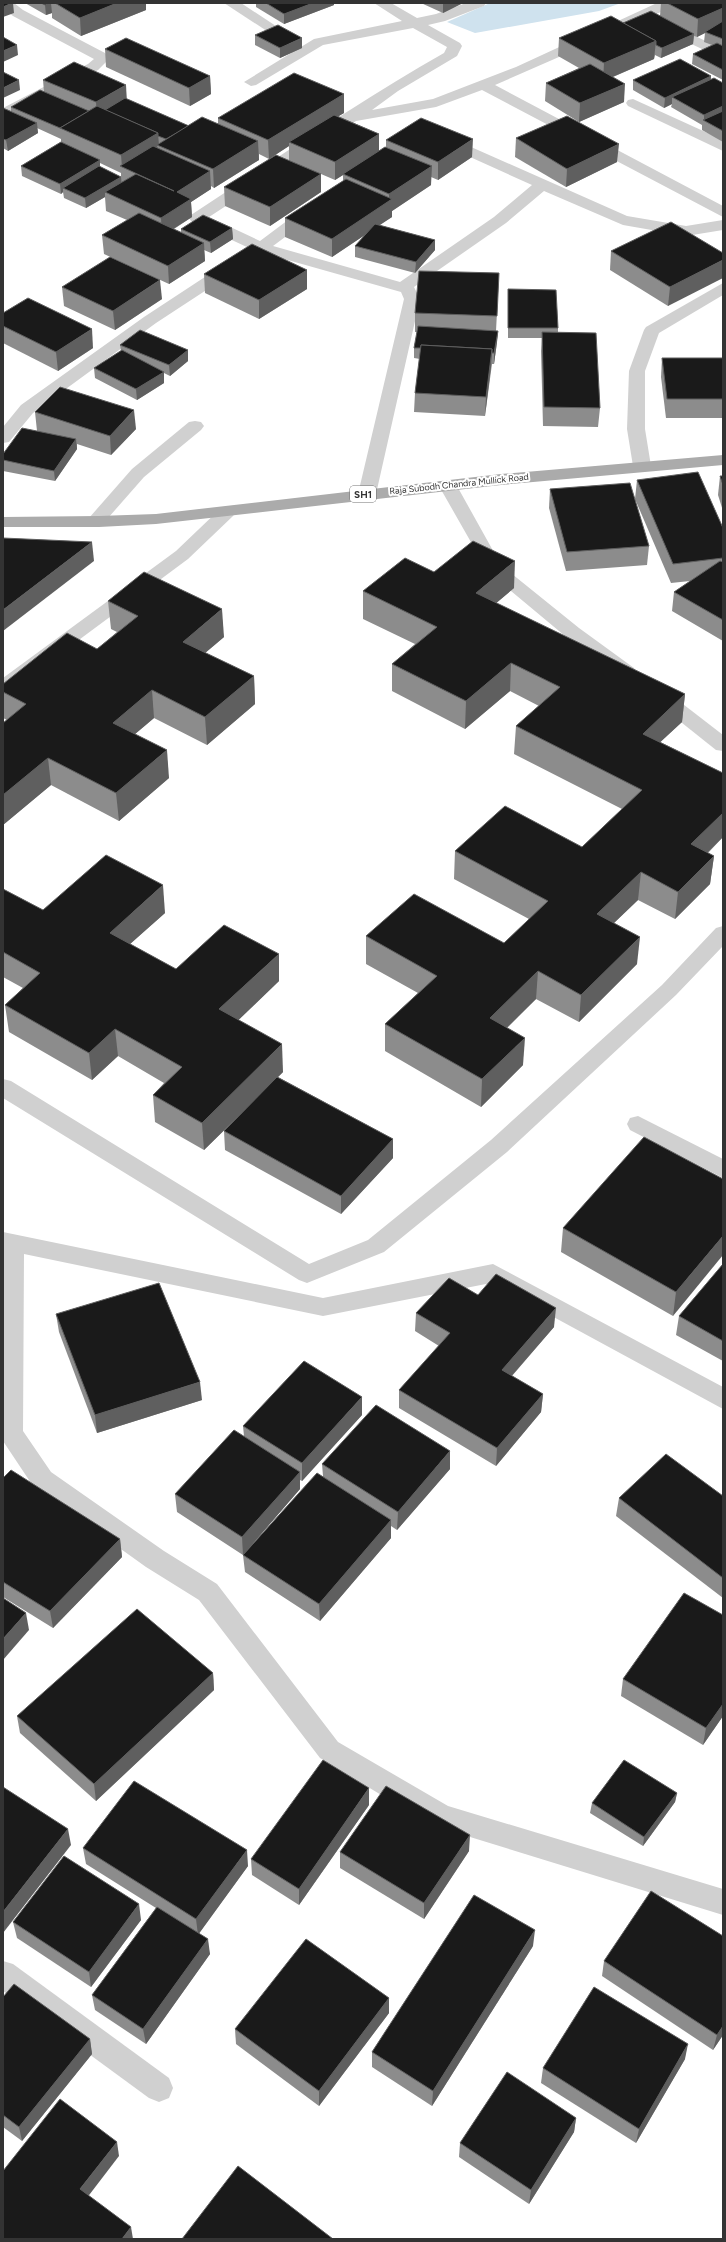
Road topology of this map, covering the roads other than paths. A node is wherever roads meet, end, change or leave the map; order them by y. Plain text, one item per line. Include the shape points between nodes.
1 (5, 3) edge
2 (257, 3) edge
3 (381, 3) edge
4 (480, 3) edge
5 (669, 3) edge
6 (235, 6) edge
7 (18, 13) junction
8 (642, 15) junction
9 (3, 20) edge
10 (413, 22) junction
11 (281, 34) edge
12 (723, 55) edge
13 (252, 82) dead end
14 (483, 85) junction
15 (633, 103) dead end
16 (3, 114) edge
17 (351, 118) junction
18 (431, 135) edge
19 (723, 146) edge
20 (543, 184) junction
21 (324, 201) edge
22 (723, 212) edge
23 (723, 225) edge
24 (261, 247) junction
25 (403, 287) junction
26 (723, 288) edge
27 (195, 426) dead end
28 (3, 438) edge
29 (723, 460) edge
30 (642, 466) junction
31 (448, 486) junction
32 (367, 494) junction
33 (227, 512) junction
34 (3, 522) edge
35 (95, 522) junction
36 (3, 687) edge
37 (723, 745) edge
38 (723, 933) edge
39 (3, 1087) edge
40 (638, 1124) dead end
41 (723, 1169) edge
42 (8, 1242) edge
43 (723, 1399) edge
44 (723, 1902) edge
45 (3, 1974) edge
46 (159, 2088) dead end

1 - 7 street
2 - 6 street
3 - 10 street
4 - 10 street via 440,18
5 - 8 street
6 - 11 street
7 - 9 street
7 - 16 street via 102,59 94,67
8 - 12 street
8 - 14 street
10 - 13 street via 318,42
10 - 17 street via 455,46 450,56 393,88
14 - 17 street via 436,103
14 - 22 street
15 - 19 street
17 - 24 street via 271,162 197,218
18 - 20 street
20 - 23 street via 623,220 686,231
20 - 25 street via 500,220
21 - 24 street
24 - 25 street
24 - 28 street via 150,320 27,409
25 - 32 street via 408,289 412,299
26 - 30 street via 652,330 637,371 636,429
27 - 35 street via 138,473
29 - 30 main road, Raja Subodh Chandra Mullick Road / SH1
30 - 31 main road, Raja Subodh Chandra Mullick Road / SH1
31 - 32 main road, Raja Subodh Chandra Mullick Road / SH1
31 - 37 street via 494,568 572,632 698,723
32 - 33 main road, Raja Subodh Chandra Mullick Road / SH1
33 - 35 main road, Raja Subodh Chandra Mullick Road / SH1
33 - 36 street via 182,555
34 - 35 main road, Raja Subodh Chandra Mullick Road / SH1
38 - 39 street via 669,990 474,1166 376,1246 307,1274
40 - 41 street
42 - 43 street via 323,1307 493,1273
42 - 44 street via 11,1433 42,1479 155,1559 208,1592 329,1750 441,1816
45 - 46 street

